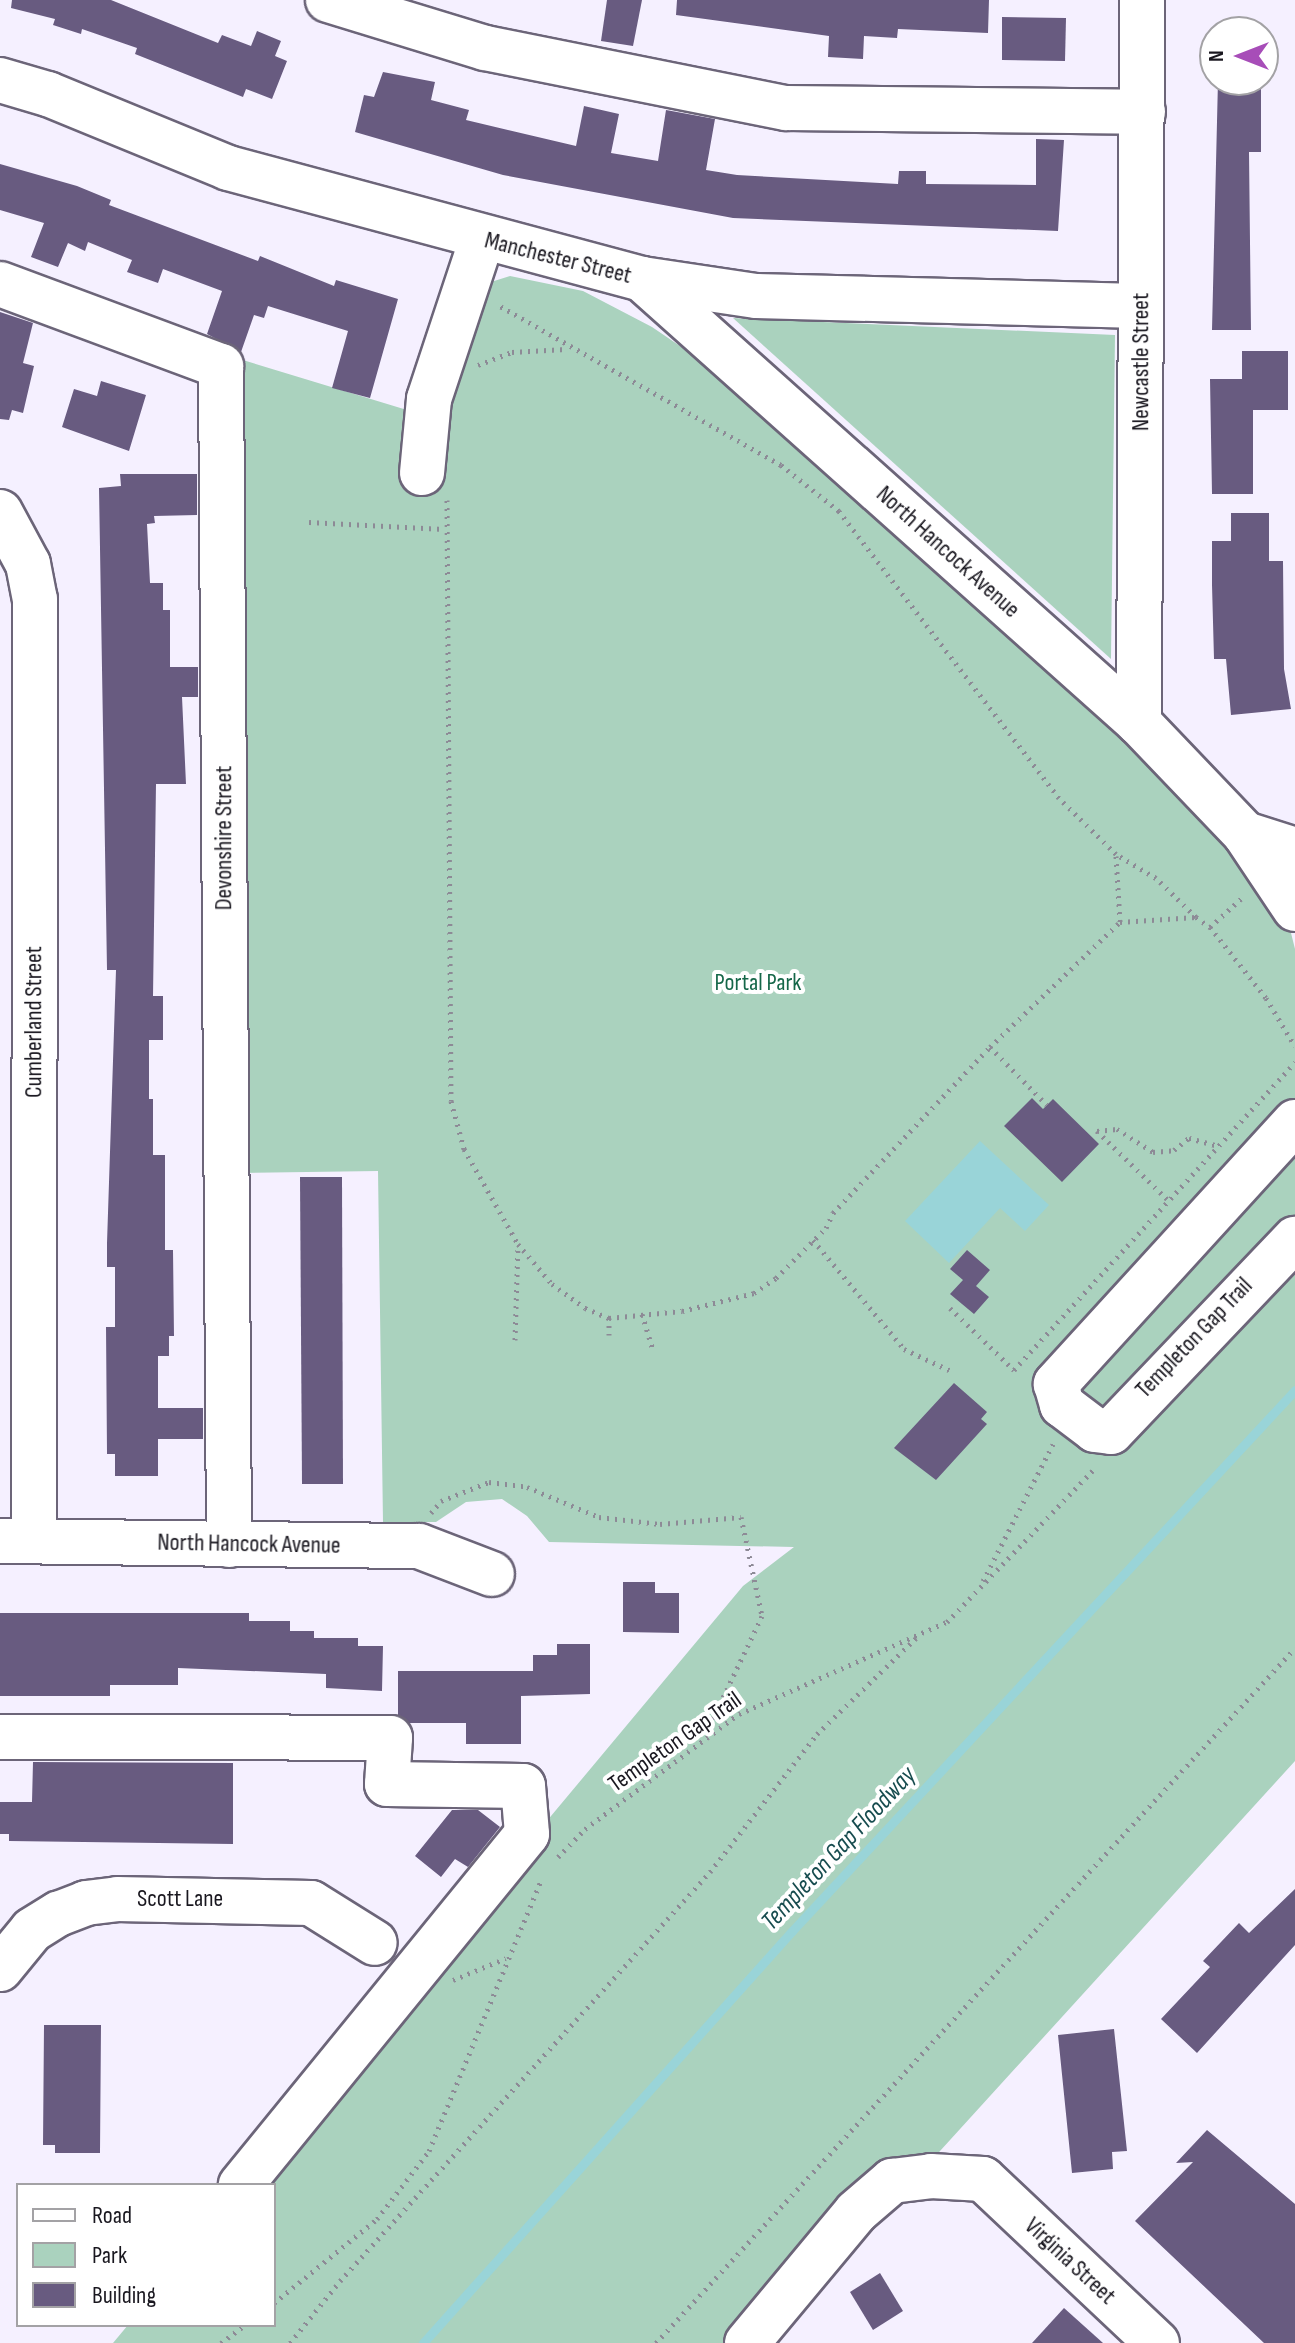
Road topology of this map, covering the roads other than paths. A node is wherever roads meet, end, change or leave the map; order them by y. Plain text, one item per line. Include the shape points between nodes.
1 (328, 0) edge
2 (1142, 0) edge
3 (0, 80) edge
4 (1143, 112) junction
5 (482, 239) junction
6 (642, 279) junction
7 (0, 284) edge
8 (1141, 306) junction
9 (435, 479) road end
10 (0, 512) edge
11 (1139, 723) junction
12 (1245, 834) junction
13 (1295, 850) edge
14 (1295, 909) edge
15 (1295, 1122) edge
16 (1295, 1239) edge
17 (17, 1541) edge
18 (229, 1545) junction
19 (492, 1574) dead end
20 (0, 1737) edge
21 (375, 1943) dead end
22 (0, 1969) edge
23 (243, 2183) edge
24 (747, 2343) edge
25 (1157, 2343) edge

1 - 4 street via 485,48 786,108
2 - 4 street, Newcastle Street
3 - 5 street, Manchester Street via 48,94 228,168
4 - 8 street, Newcastle Street
5 - 6 street, Manchester Street
5 - 9 street via 429,399
6 - 8 street, Manchester Street via 756,296
6 - 11 street, North Hancock Avenue
7 - 18 street, Devonshire Street via 221,366
8 - 11 street, Newcastle Street
10 - 17 street, Cumberland Street via 28,564 35,599
11 - 12 street, North Hancock Avenue
12 - 13 street, North Hancock Avenue
12 - 14 street, North Hancock Avenue
15 - 16 street via 1056,1384 1069,1412 1095,1430 1111,1432
17 - 18 street, North Hancock Avenue
18 - 19 street, North Hancock Avenue via 419,1546
20 - 23 street via 390,1738 387,1784 523,1786 527,1834
21 - 22 street, Scott Lane via 311,1903 117,1899 58,1914 32,1930
24 - 25 street, Virginia Street via 856,2212 892,2181 931,2176 983,2179

